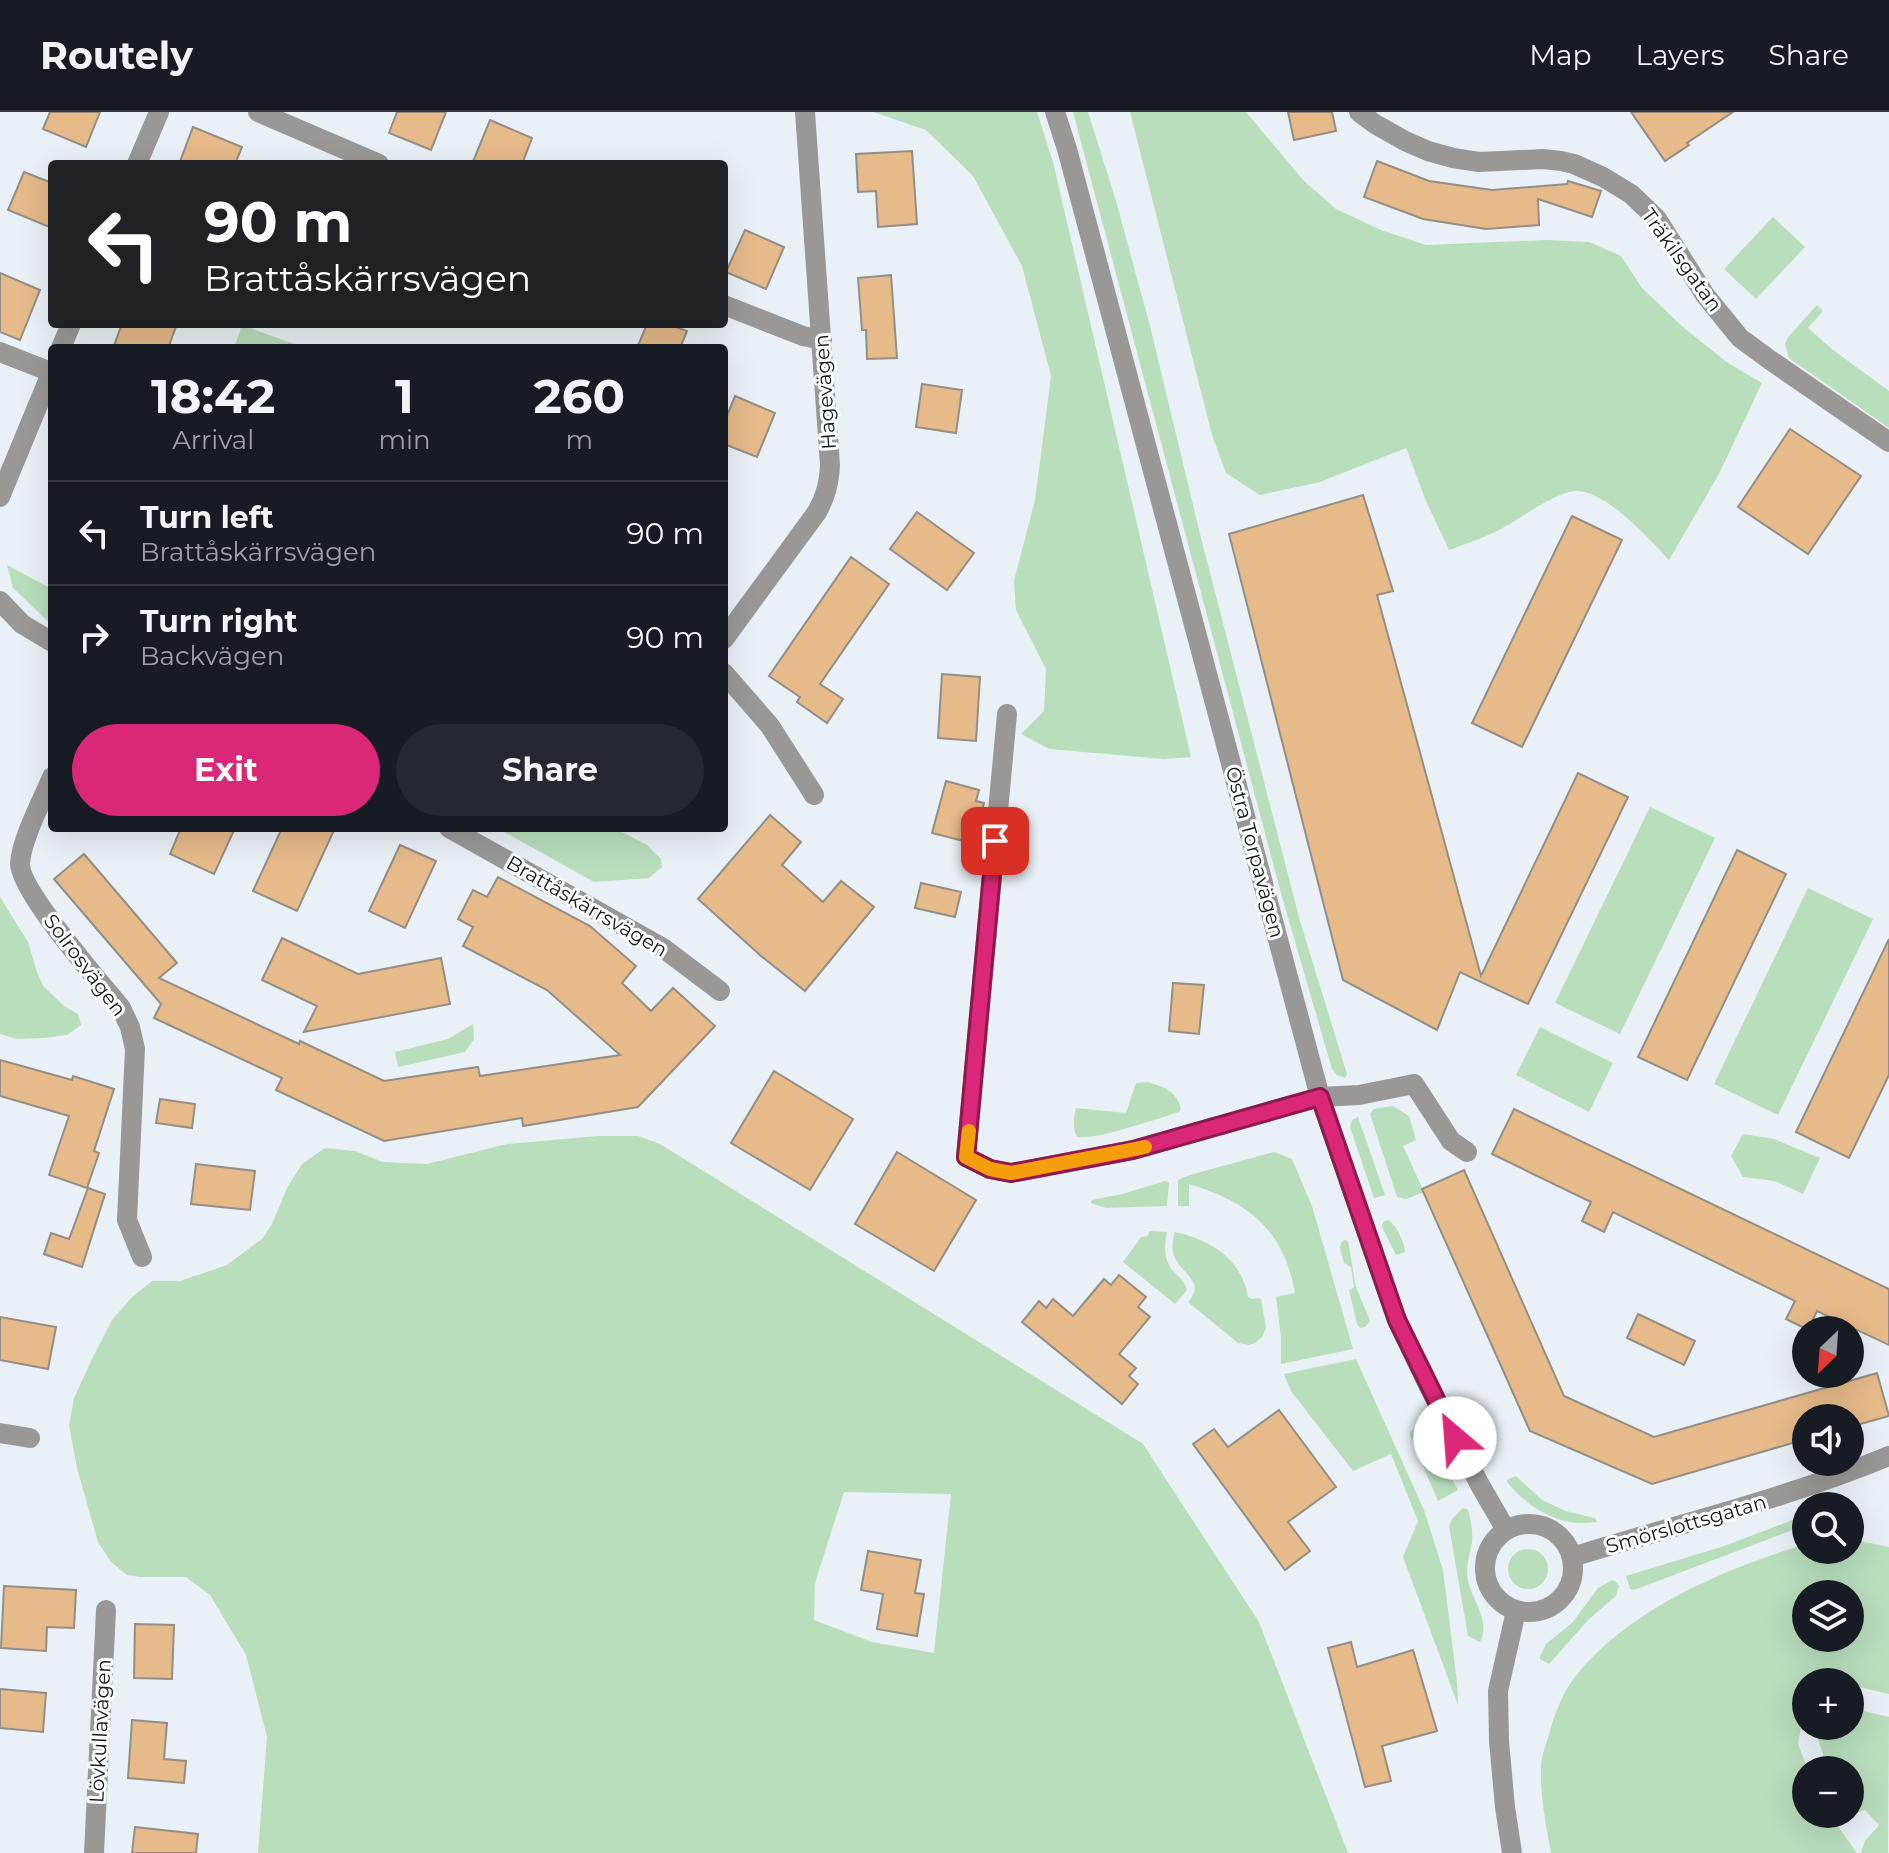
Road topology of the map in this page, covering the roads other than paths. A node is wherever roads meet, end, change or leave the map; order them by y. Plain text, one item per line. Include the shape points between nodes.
1 (159, 112) edge
2 (258, 112) edge
3 (805, 112) edge
4 (1055, 112) edge
5 (1359, 112) edge
6 (139, 160) edge
7 (370, 160) edge
8 (728, 307) edge
9 (822, 340) junction
10 (0, 352) edge
11 (48, 375) edge
12 (48, 383) edge
13 (1889, 442) edge
14 (0, 497) edge
15 (3, 610) edge
16 (728, 634) edge
17 (48, 640) edge
18 (728, 678) edge
19 (1007, 714) dead end
20 (48, 787) edge
21 (814, 795) dead end
22 (456, 832) edge
23 (720, 991) dead end
24 (1320, 1097) junction
25 (1467, 1152) dead end
26 (142, 1257) dead end
27 (0, 1433) edge
28 (30, 1438) dead end
29 (1889, 1456) edge
30 (1506, 1530) junction
31 (1572, 1557) junction
32 (106, 1610) dead end
33 (1516, 1611) junction
34 (94, 1853) edge
35 (1512, 1853) edge

1 - 6 street
2 - 7 street
3 - 9 street, Hagevägen
4 - 24 street, Östra Torpavägen
5 - 13 street, Träkilsgatan via 1428,151 1479,162 1561,161 1631,194 1657,219 1705,295 1740,338
8 - 9 street
9 - 16 street, Hagevägen via 830,465 826,497
10 - 11 street
12 - 14 street
15 - 17 street
18 - 21 street via 770,726
19 - 24 street via 966,1157 1011,1173 1133,1150
20 - 26 street, Solrosvägen via 20,867 39,906 121,1008 130,1027 135,1049 127,1220
22 - 23 street, Brattåskärrsvägen via 663,948
24 - 25 street via 1414,1084 1451,1141
24 - 30 street, Östra Torpavägen via 1397,1320
27 - 28 street
29 - 31 street, Smörslottsgatan via 1759,1503
30 - 31 street via 1540,1525 1560,1537
30 - 33 street via 1487,1553 1485,1573 1498,1601
31 - 33 street via 1573,1576 1559,1601 1543,1610
32 - 34 street, Lövkullavägen
33 - 35 street via 1498,1691

